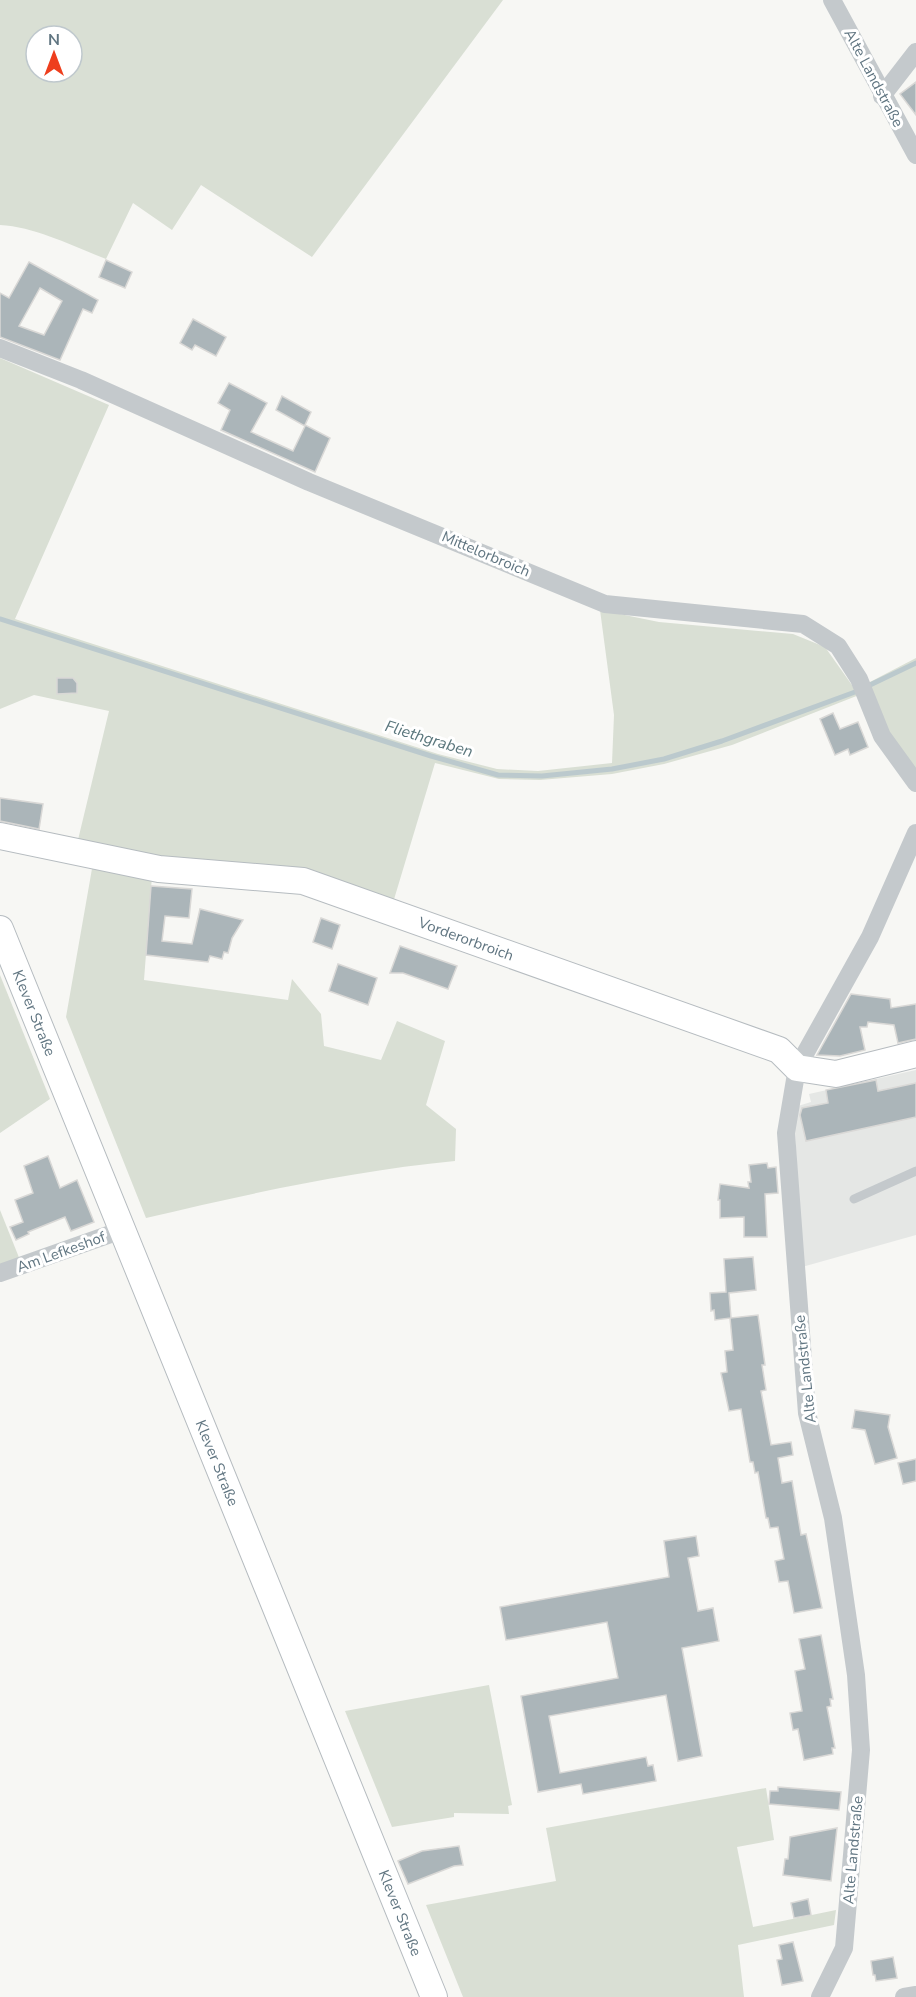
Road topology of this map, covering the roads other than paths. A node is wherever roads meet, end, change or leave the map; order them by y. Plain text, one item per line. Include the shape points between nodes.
1 (832, 0) edge
2 (916, 52) edge
3 (882, 96) junction
4 (916, 155) edge
5 (0, 348) edge
6 (916, 783) edge
7 (916, 833) edge
8 (0, 836) edge
9 (0, 929) edge
10 (916, 1054) edge
11 (796, 1068) junction
12 (916, 1171) edge
13 (854, 1199) dead end
14 (122, 1230) junction
15 (0, 1273) edge
16 (916, 1995) edge
17 (434, 1997) edge
18 (820, 1997) edge
19 (904, 1997) edge

1 - 3 street, Alte Landstraße
2 - 3 street
3 - 4 street, Alte Landstraße
5 - 6 street, Mittelorbroich via 605,604 803,624 838,646 859,679 882,736
7 - 11 street, Alte Landstraße via 870,937
8 - 11 street, Vorderorbroich via 159,869 303,881 779,1050
9 - 14 street, Klever Straße
10 - 11 street via 836,1074
11 - 18 street, Alte Landstraße via 786,1133 807,1413 833,1518 856,1675 861,1750 844,1948
12 - 13 lane
14 - 15 street, Am Lefkeshof
14 - 17 street, Klever Straße
16 - 19 street

